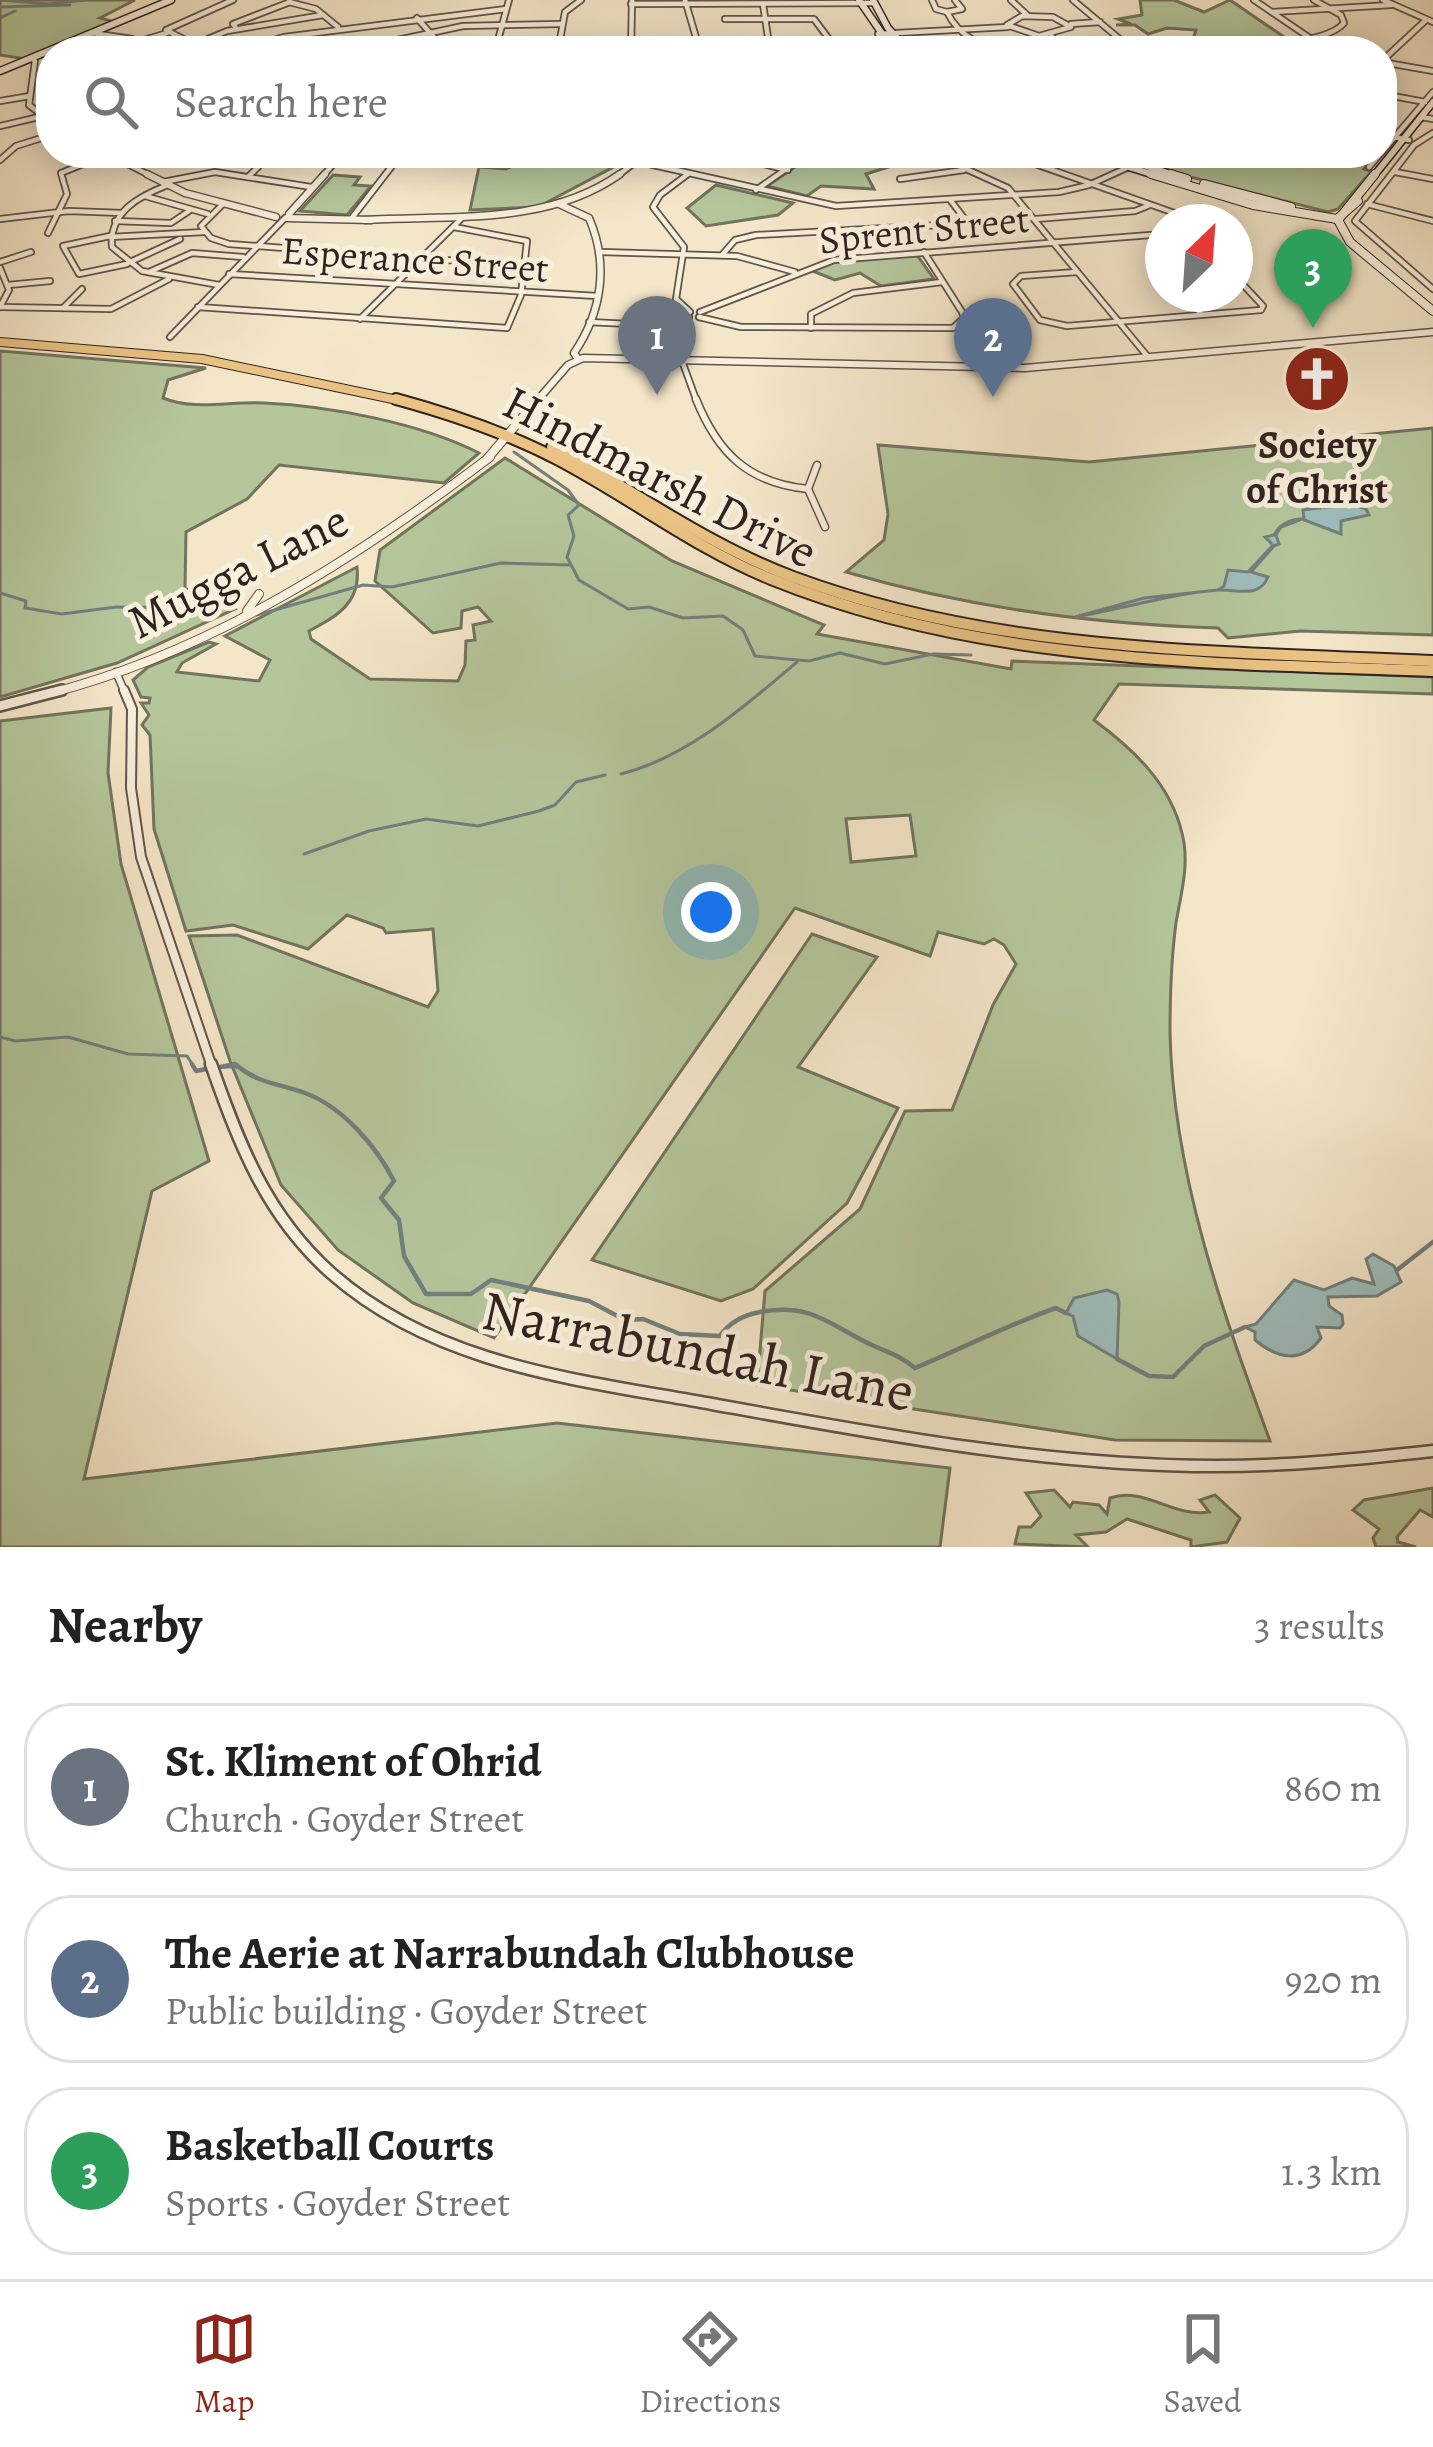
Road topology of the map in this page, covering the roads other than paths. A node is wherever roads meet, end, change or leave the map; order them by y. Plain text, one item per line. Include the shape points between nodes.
1 (171, 0) edge
2 (233, 0) edge
3 (281, 0) edge
4 (509, 0) edge
5 (581, 0) edge
6 (932, 0) edge
7 (955, 0) edge
8 (1011, 0) edge
9 (1073, 0) edge
10 (1254, 0) edge
11 (1315, 0) edge
12 (1383, 0) edge
13 (860, 1) edge
14 (873, 1) edge
15 (290, 2) edge
16 (632, 2) edge
17 (685, 2) edge
18 (763, 4) junction
19 (1391, 5) junction
20 (506, 9) junction
21 (1334, 9) junction
22 (947, 11) junction
23 (1271, 12) junction
24 (323, 15) junction
25 (1028, 16) junction
26 (416, 17) junction
27 (725, 19) dead end
28 (765, 19) junction
29 (1429, 21) edge
30 (1100, 22) junction
31 (561, 24) junction
32 (1070, 24) junction
33 (501, 25) junction
34 (1008, 27) junction
35 (236, 28) junction
36 (340, 29) junction
37 (955, 30) junction
38 (430, 32) junction
39 (92, 33) junction
40 (167, 33) junction
41 (878, 34) joint
42 (893, 34) junction
43 (1049, 35) joint
44 (85, 36) edge
45 (110, 36) edge
46 (152, 36) edge
47 (174, 36) edge
48 (214, 36) edge
49 (292, 36) edge
50 (413, 36) edge
51 (433, 36) edge
52 (498, 36) edge
53 (560, 36) edge
54 (631, 36) edge
55 (695, 36) edge
56 (768, 36) edge
57 (827, 36) edge
58 (962, 36) edge
59 (1118, 36) edge
60 (1306, 36) edge
61 (1321, 36) edge
62 (1397, 49) edge
63 (36, 58) edge
64 (27, 62) junction
65 (1397, 65) edge
66 (0, 71) edge
67 (1433, 71) edge
68 (1433, 92) edge
69 (30, 96) junction
70 (1397, 97) edge
71 (0, 100) edge
72 (1429, 102) edge
73 (36, 111) edge
74 (1429, 116) edge
75 (36, 118) edge
76 (0, 126) edge
77 (1433, 133) edge
78 (1397, 138) edge
79 (1402, 139) junction
80 (36, 141) edge
81 (1397, 142) edge
82 (1397, 145) edge
83 (1397, 147) edge
84 (1, 156) edge
85 (1397, 167) edge
86 (72, 168) edge
87 (134, 168) edge
88 (257, 168) edge
89 (330, 168) edge
90 (390, 168) edge
91 (624, 168) edge
92 (668, 168) edge
93 (780, 168) edge
94 (1044, 168) edge
95 (1149, 168) edge
96 (1378, 168) edge
97 (1384, 168) edge
98 (1396, 168) edge
99 (965, 169) joint
100 (1128, 169) joint
101 (788, 170) joint
102 (1394, 171) junction
103 (690, 174) junction
104 (248, 177) junction
105 (900, 179) dead end
106 (1433, 179) edge
107 (165, 184) junction
108 (1089, 185) junction
109 (311, 188) junction
110 (1204, 188) junction
111 (756, 190) junction
112 (143, 196) junction
113 (1014, 196) junction
114 (951, 201) junction
115 (1362, 202) junction
116 (559, 204) junction
117 (1147, 204) edge
118 (222, 205) junction
119 (1145, 207) edge
120 (1262, 208) junction
121 (1343, 209) junction
122 (189, 211) junction
123 (58, 212) junction
124 (1303, 212) junction
125 (122, 213) junction
126 (208, 214) junction
127 (284, 216) junction
128 (464, 217) junction
129 (0, 219) edge
130 (351, 219) junction
131 (1034, 219) junction
132 (115, 221) junction
133 (1433, 221) edge
134 (1342, 223) junction
135 (454, 227) junction
136 (204, 232) junction
137 (48, 233) dead end
138 (1145, 235) edge
139 (110, 236) junction
140 (1349, 241) junction
141 (1053, 242) junction
142 (255, 247) junction
143 (31, 251) dead end
144 (602, 252) junction
145 (924, 252) junction
146 (682, 254) junction
147 (722, 254) junction
148 (245, 257) junction
149 (422, 259) junction
150 (128, 263) junction
151 (1379, 263) junction
152 (526, 266) junction
153 (0, 268) edge
154 (147, 272) junction
155 (796, 272) junction
156 (1077, 272) junction
157 (229, 274) junction
158 (169, 279) junction
159 (50, 281) dead end
160 (942, 282) junction
161 (8, 285) junction
162 (219, 285) junction
163 (394, 286) junction
164 (82, 289) dead end
165 (1433, 289) edge
166 (599, 291) junction
167 (521, 296) junction
168 (0, 307) edge
169 (198, 307) junction
170 (63, 308) junction
171 (1433, 309) edge
172 (1198, 312) edge
173 (1233, 312) edge
174 (689, 315) junction
175 (699, 315) junction
176 (1202, 316) junction
177 (360, 319) junction
178 (590, 322) junction
179 (1119, 322) junction
180 (811, 328) junction
181 (1432, 332) edge
182 (170, 337) dead end
183 (0, 340) edge
184 (1148, 357) junction
185 (581, 359) junction
186 (682, 362) junction
187 (489, 429) junction
188 (513, 434) junction
189 (540, 451) junction
190 (494, 453) junction
191 (817, 465) dead end
192 (808, 489) junction
193 (824, 527) dead end
194 (259, 594) dead end
195 (244, 616) junction
196 (1433, 661) edge
197 (1433, 671) edge
198 (116, 672) junction
199 (0, 706) edge
200 (1433, 1451) edge

1 - 39 main road
2 - 40 street
3 - 15 street
4 - 20 street
5 - 31 street
6 - 22 street
7 - 22 street via 962,9
8 - 25 street
9 - 30 street
10 - 23 street
11 - 21 street
12 - 19 street
13 - 14 street
13 - 18 street
13 - 41 main road
14 - 42 main road
15 - 24 street
15 - 35 street
16 - 17 street
16 - 54 street
17 - 18 street
17 - 55 street
18 - 28 street
19 - 21 street
19 - 29 street
20 - 26 street
20 - 33 street
21 - 23 street
21 - 61 street via 1342,27
22 - 37 street
23 - 60 street
24 - 35 street
24 - 36 street
25 - 32 street
25 - 34 street
26 - 36 street
26 - 38 street
27 - 28 street
28 - 56 street
28 - 57 street via 813,18
29 - 62 street
30 - 32 street
30 - 59 street
31 - 33 street
31 - 53 street
32 - 43 street
33 - 38 street
33 - 52 street
34 - 37 street
34 - 43 street
35 - 48 street
36 - 49 street
37 - 42 street
37 - 58 street
38 - 50 street
38 - 51 street
39 - 44 main road
39 - 45 street
40 - 46 street
40 - 47 street
41 - 42 street
63 - 64 main road
64 - 66 main road
64 - 69 street
65 - 67 street
68 - 72 street
69 - 71 street
69 - 73 street
70 - 72 street
72 - 74 main road
72 - 79 street
74 - 79 main road
75 - 76 street
77 - 85 street
78 - 79 street
79 - 81 street
79 - 82 main road
79 - 83 main road
80 - 84 street
86 - 123 street via 60,178 67,191
87 - 107 street
88 - 104 street
89 - 109 street
90 - 130 street
91 - 116 street
92 - 103 street
93 - 101 street
94 - 108 street
95 - 110 main road
96 - 121 main road
97 - 115 main road
98 - 102 street
99 - 105 street
99 - 113 street
100 - 108 street
100 - 110 main road
101 - 111 street
102 - 106 street
102 - 115 street
103 - 111 street
103 - 146 street via 654,203 679,236
104 - 107 street via 206,172
104 - 109 street
107 - 112 street
107 - 118 street
108 - 113 street
108 - 117 street
109 - 127 street
110 - 120 main road
110 - 124 main road
111 - 114 street via 836,206
112 - 122 street
112 - 125 street
113 - 114 street
113 - 131 street
114 - 147 street via 964,218 959,224 756,235
115 - 133 street
115 - 134 main road
115 - 165 street via 1357,226
116 - 128 street
116 - 144 street via 589,218
118 - 126 street
118 - 127 street
119 - 131 street
120 - 124 main road
120 - 140 main road via 1324,224
121 - 124 main road
121 - 134 main road
122 - 126 street
122 - 132 street via 171,223
123 - 125 street
123 - 129 street
123 - 137 street
124 - 134 main road
125 - 132 street
126 - 136 street
127 - 130 street
127 - 142 street
128 - 130 street
128 - 135 street
131 - 141 street
132 - 139 street
134 - 140 main road
134 - 151 main road
135 - 149 street
135 - 152 street via 522,238
136 - 139 street
136 - 142 street
136 - 150 street
138 - 141 street, Sprent Street
139 - 150 street
139 - 150 street via 62,245 79,274
140 - 151 main road
141 - 145 street, Sprent Street
141 - 156 street
142 - 148 street
142 - 149 street
143 - 153 street
144 - 146 street
144 - 166 street
145 - 155 street, Sprent Street via 845,258
145 - 160 street
146 - 147 street
146 - 174 street via 676,299
147 - 155 street
148 - 154 street via 192,253
148 - 157 street
149 - 152 street
149 - 163 street
150 - 154 street
151 - 171 main road
152 - 167 street
153 - 161 street
154 - 158 street
155 - 175 street, Sprent Street
156 - 179 street
156 - 179 street via 1021,276 1013,284 1050,325
157 - 162 street
157 - 163 street, Esperance Street
158 - 162 street
158 - 170 street via 115,308
159 - 161 street
160 - 180 street via 887,286 820,305
160 - 180 street via 964,318 953,328
161 - 168 street
162 - 169 street
163 - 167 street, Esperance Street
163 - 177 street
164 - 170 street
166 - 167 street, Esperance Street
166 - 178 street
167 - 177 street via 499,330
168 - 170 street
169 - 177 street
169 - 182 street
172 - 176 street
173 - 176 street
174 - 175 street
174 - 178 street via 650,325
175 - 180 street via 728,327
176 - 179 street
178 - 185 street
179 - 184 street
181 - 184 street
183 - 187 main road, Hindmarsh Drive via 255,371
183 - 188 main road, Hindmarsh Drive via 90,341 276,369 403,396
184 - 186 street via 1024,368
185 - 186 street
185 - 188 street, Mugga Lane
186 - 192 street via 732,466 766,484
187 - 188 main road, Hindmarsh Drive
187 - 190 main road via 497,436
188 - 189 main road, Hindmarsh Drive
188 - 190 street, Mugga Lane
188 - 196 main road, Hindmarsh Drive via 579,461 743,556 915,614 1088,642
189 - 190 main road
189 - 197 main road, Hindmarsh Drive via 735,563 903,622 1109,658
190 - 195 street, Mugga Lane via 410,520
191 - 192 street
192 - 193 street
194 - 195 street
195 - 198 street, Mugga Lane
198 - 199 street, Mugga Lane
198 - 200 street, Narrabundah Lane via 132,709 141,857 242,1154 263,1196 312,1258 397,1321 481,1358 556,1376 1046,1456 1238,1468

